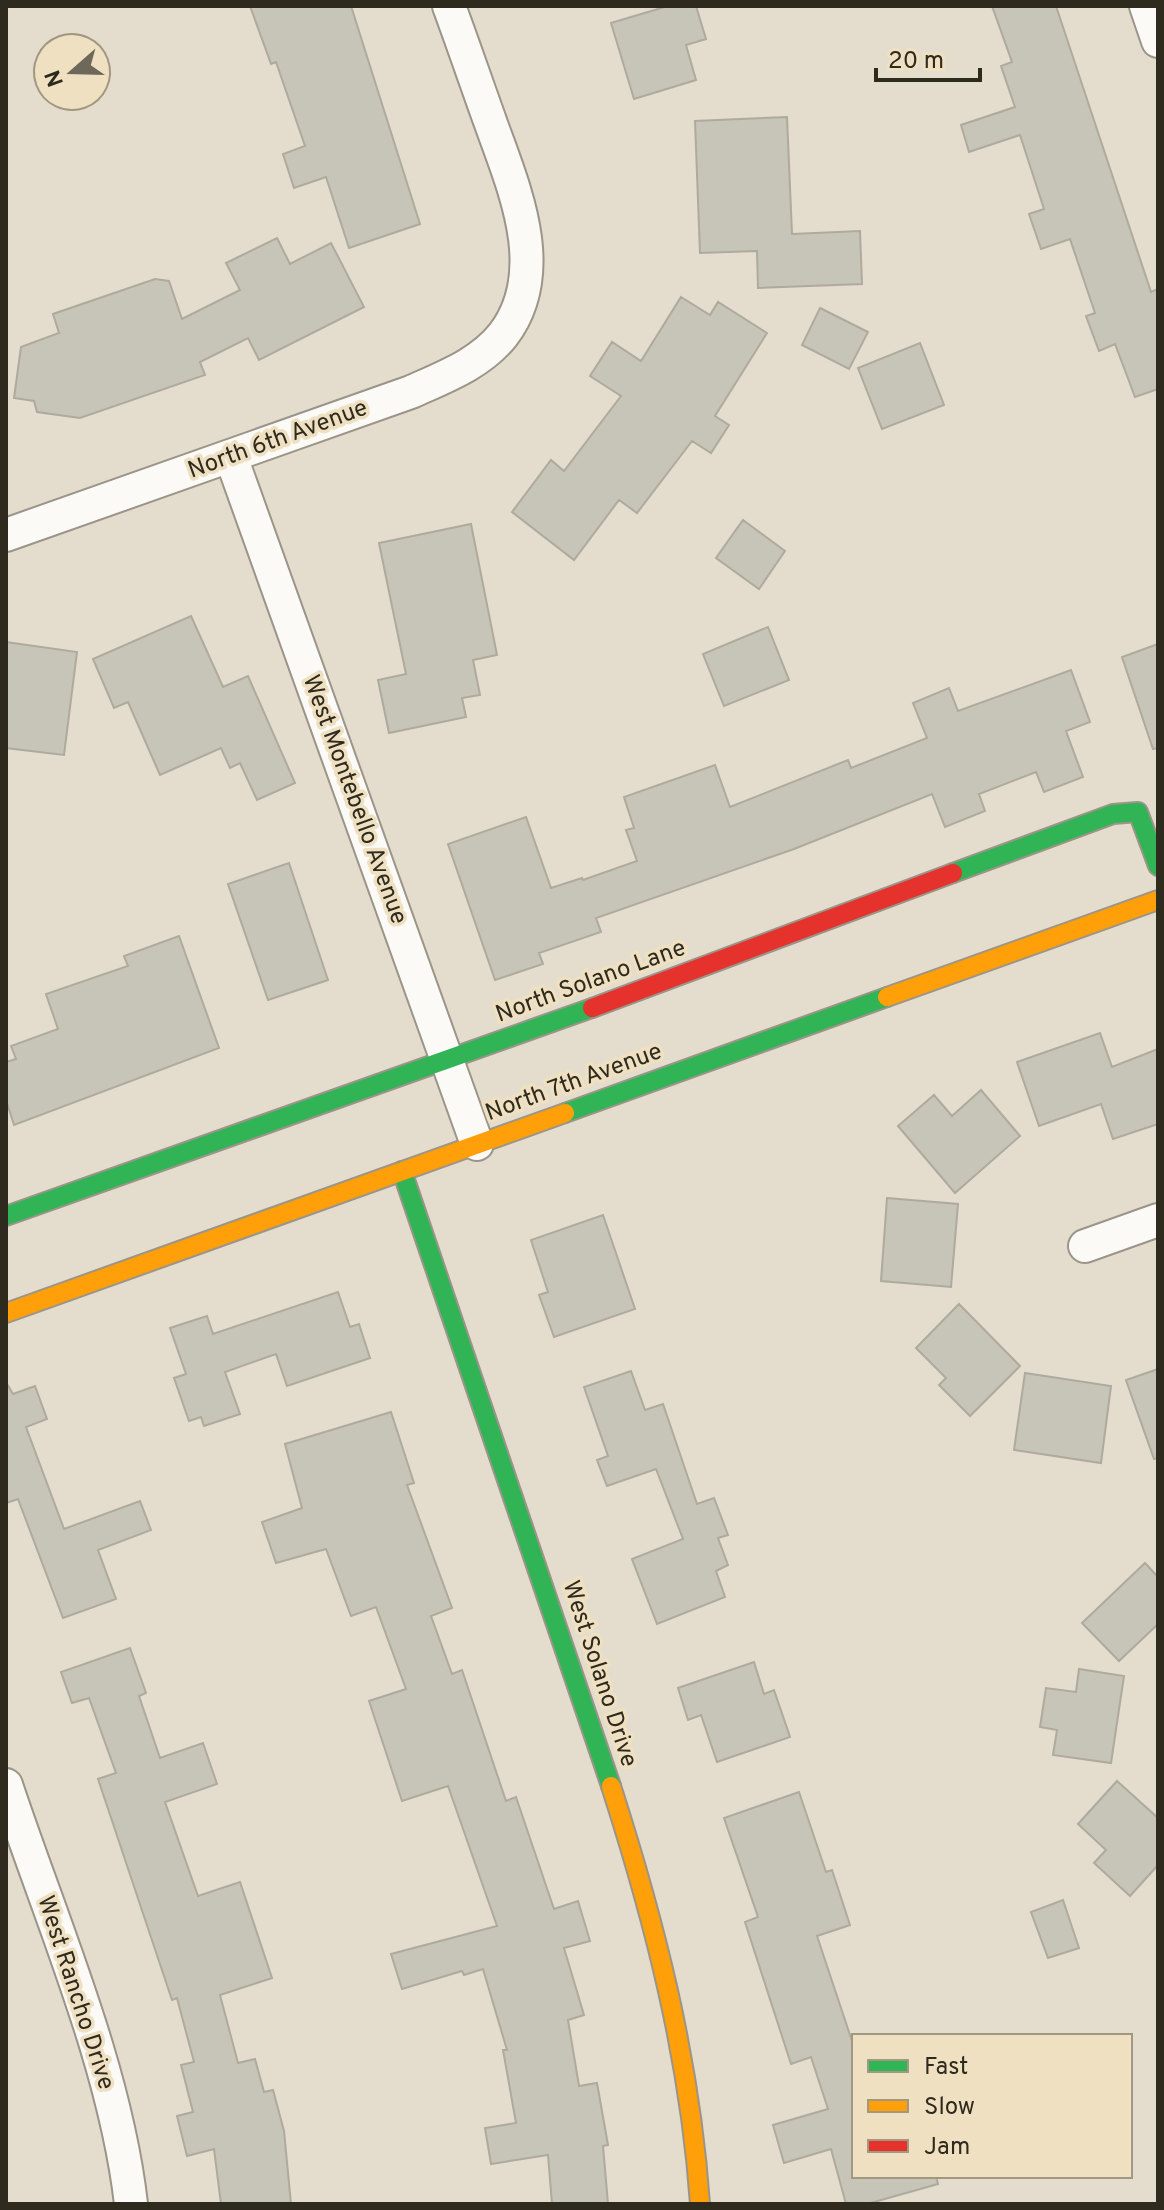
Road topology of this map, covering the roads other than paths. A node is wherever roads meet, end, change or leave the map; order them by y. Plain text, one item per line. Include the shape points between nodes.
1 (449, 6) edge
2 (1146, 6) edge
3 (1158, 41) edge
4 (231, 457) junction
5 (6, 535) edge
6 (1158, 866) edge
7 (1158, 900) edge
8 (448, 1061) junction
9 (477, 1144) junction
10 (402, 1171) junction
11 (6, 1216) edge
12 (1158, 1220) edge
13 (1085, 1246) dead end
14 (6, 1313) edge
15 (6, 1785) edge
16 (131, 2204) edge
17 (700, 2204) edge

1 - 4 street, North 6th Avenue via 521,210 526,252 522,302 502,335 467,367
2 - 3 street
4 - 5 street, North 6th Avenue
4 - 8 street, West Montebello Avenue
6 - 8 street, North Solano Lane via 1138,812 1113,814
7 - 9 street, North 7th Avenue
8 - 9 street, West Montebello Avenue
8 - 11 street, North Solano Lane
9 - 10 street, North 7th Avenue
10 - 14 street, North 7th Avenue
10 - 17 street, West Solano Drive via 641,1875 678,2030 699,2150
12 - 13 street
15 - 16 street, West Rancho Drive via 90,2027 127,2169

